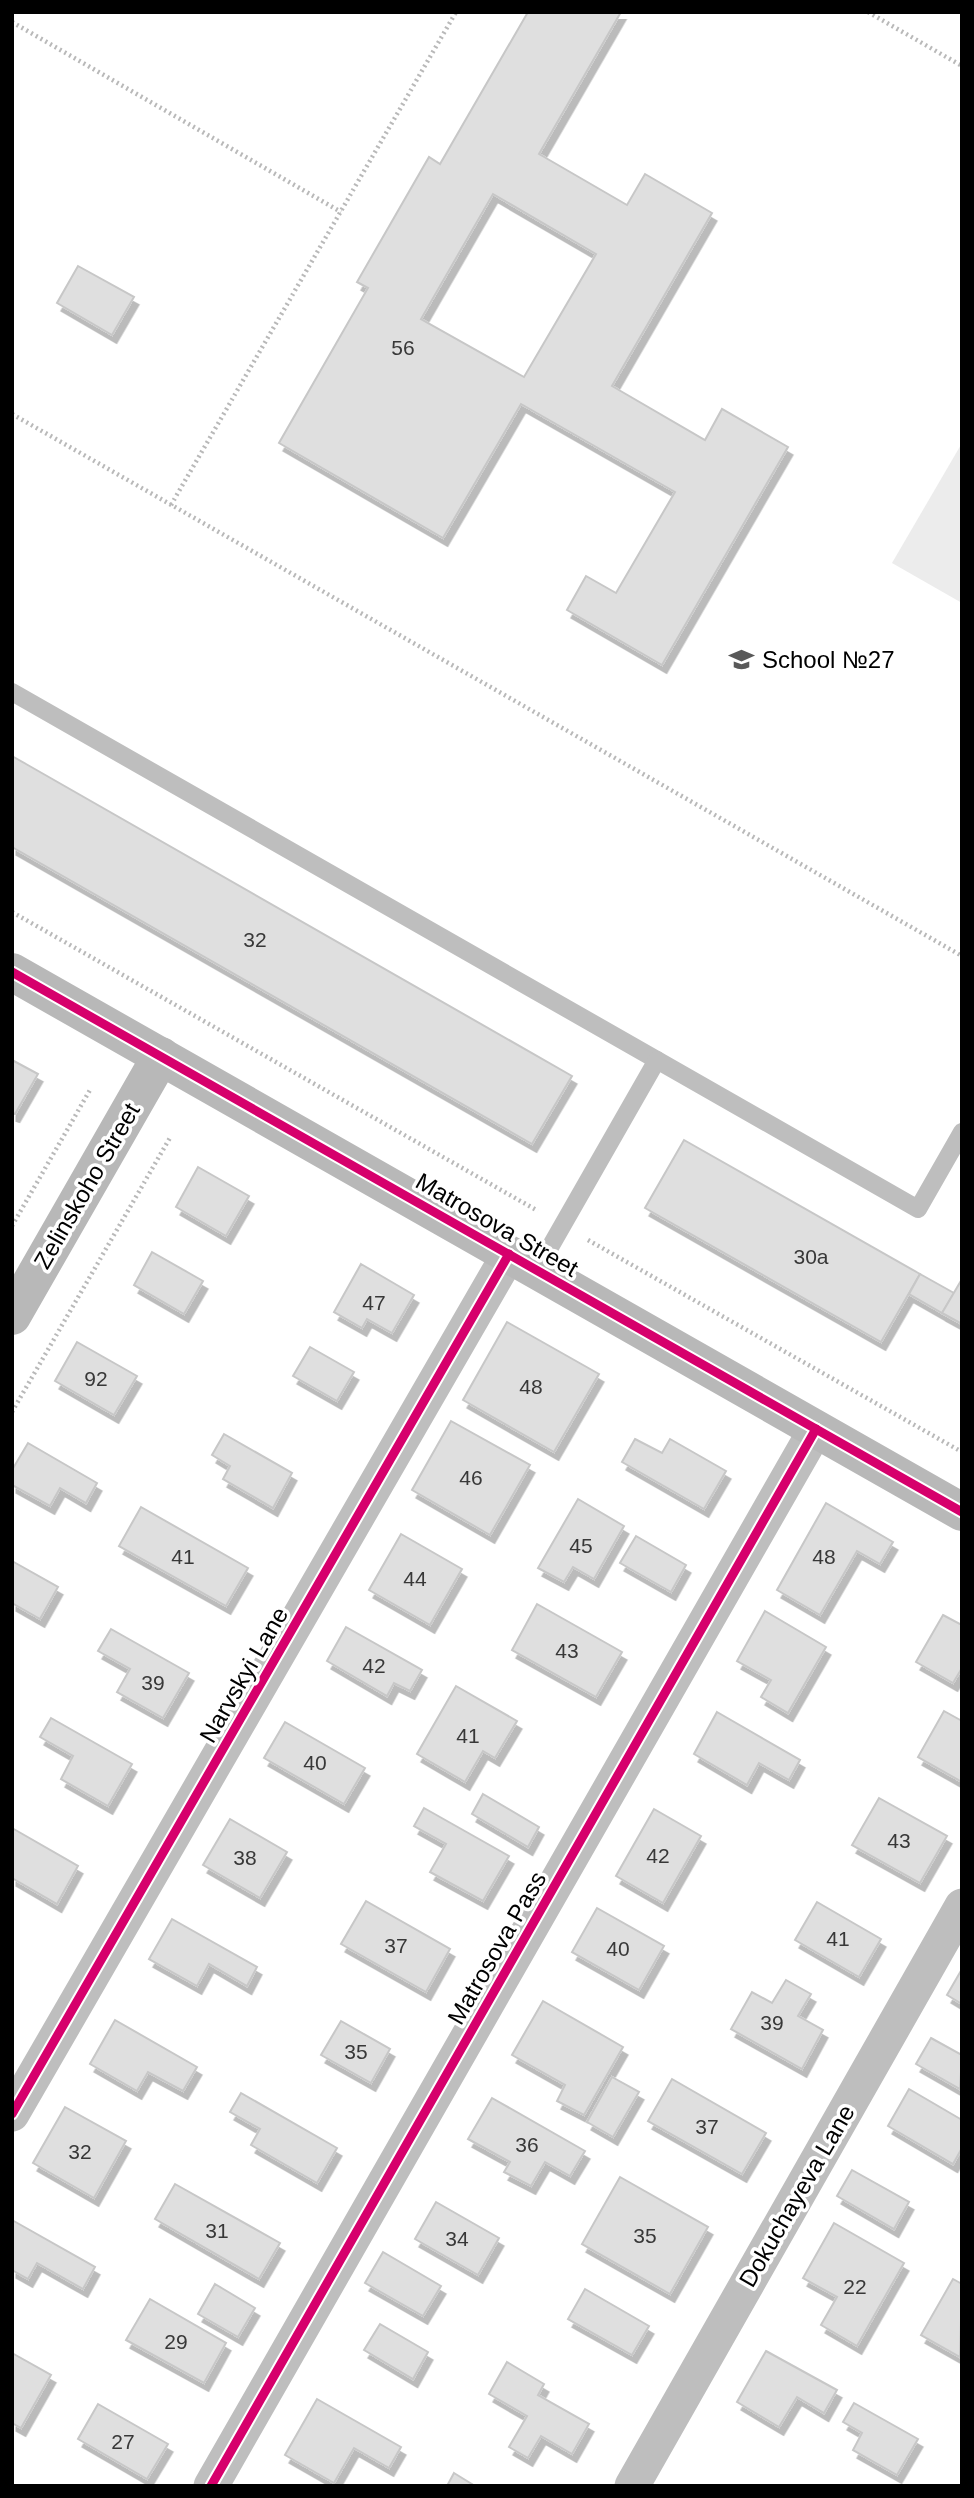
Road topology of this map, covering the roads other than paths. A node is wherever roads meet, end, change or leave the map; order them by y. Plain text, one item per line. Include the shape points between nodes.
1 (12, 692) edge
2 (12, 972) edge
3 (161, 1056) junction
4 (657, 1060) junction
5 (962, 1132) edge
6 (523, 1262) junction
7 (12, 1316) edge
8 (816, 1429) junction
9 (962, 1512) edge
10 (962, 1906) edge
11 (12, 2114) edge
12 (211, 2486) edge
13 (632, 2486) edge

1 - 4 lane
2 - 3 street, Matrosova Street
3 - 6 street, Matrosova Street
3 - 7 street, Zelinskoho Street
4 - 5 lane via 918,1209
4 - 6 lane via 563,1225
6 - 8 street, Matrosova Street
6 - 11 street, Narvskyi Lane
8 - 9 street, Matrosova Street
8 - 12 street, Matrosova Pass
10 - 13 street, Dokuchayeva Lane

